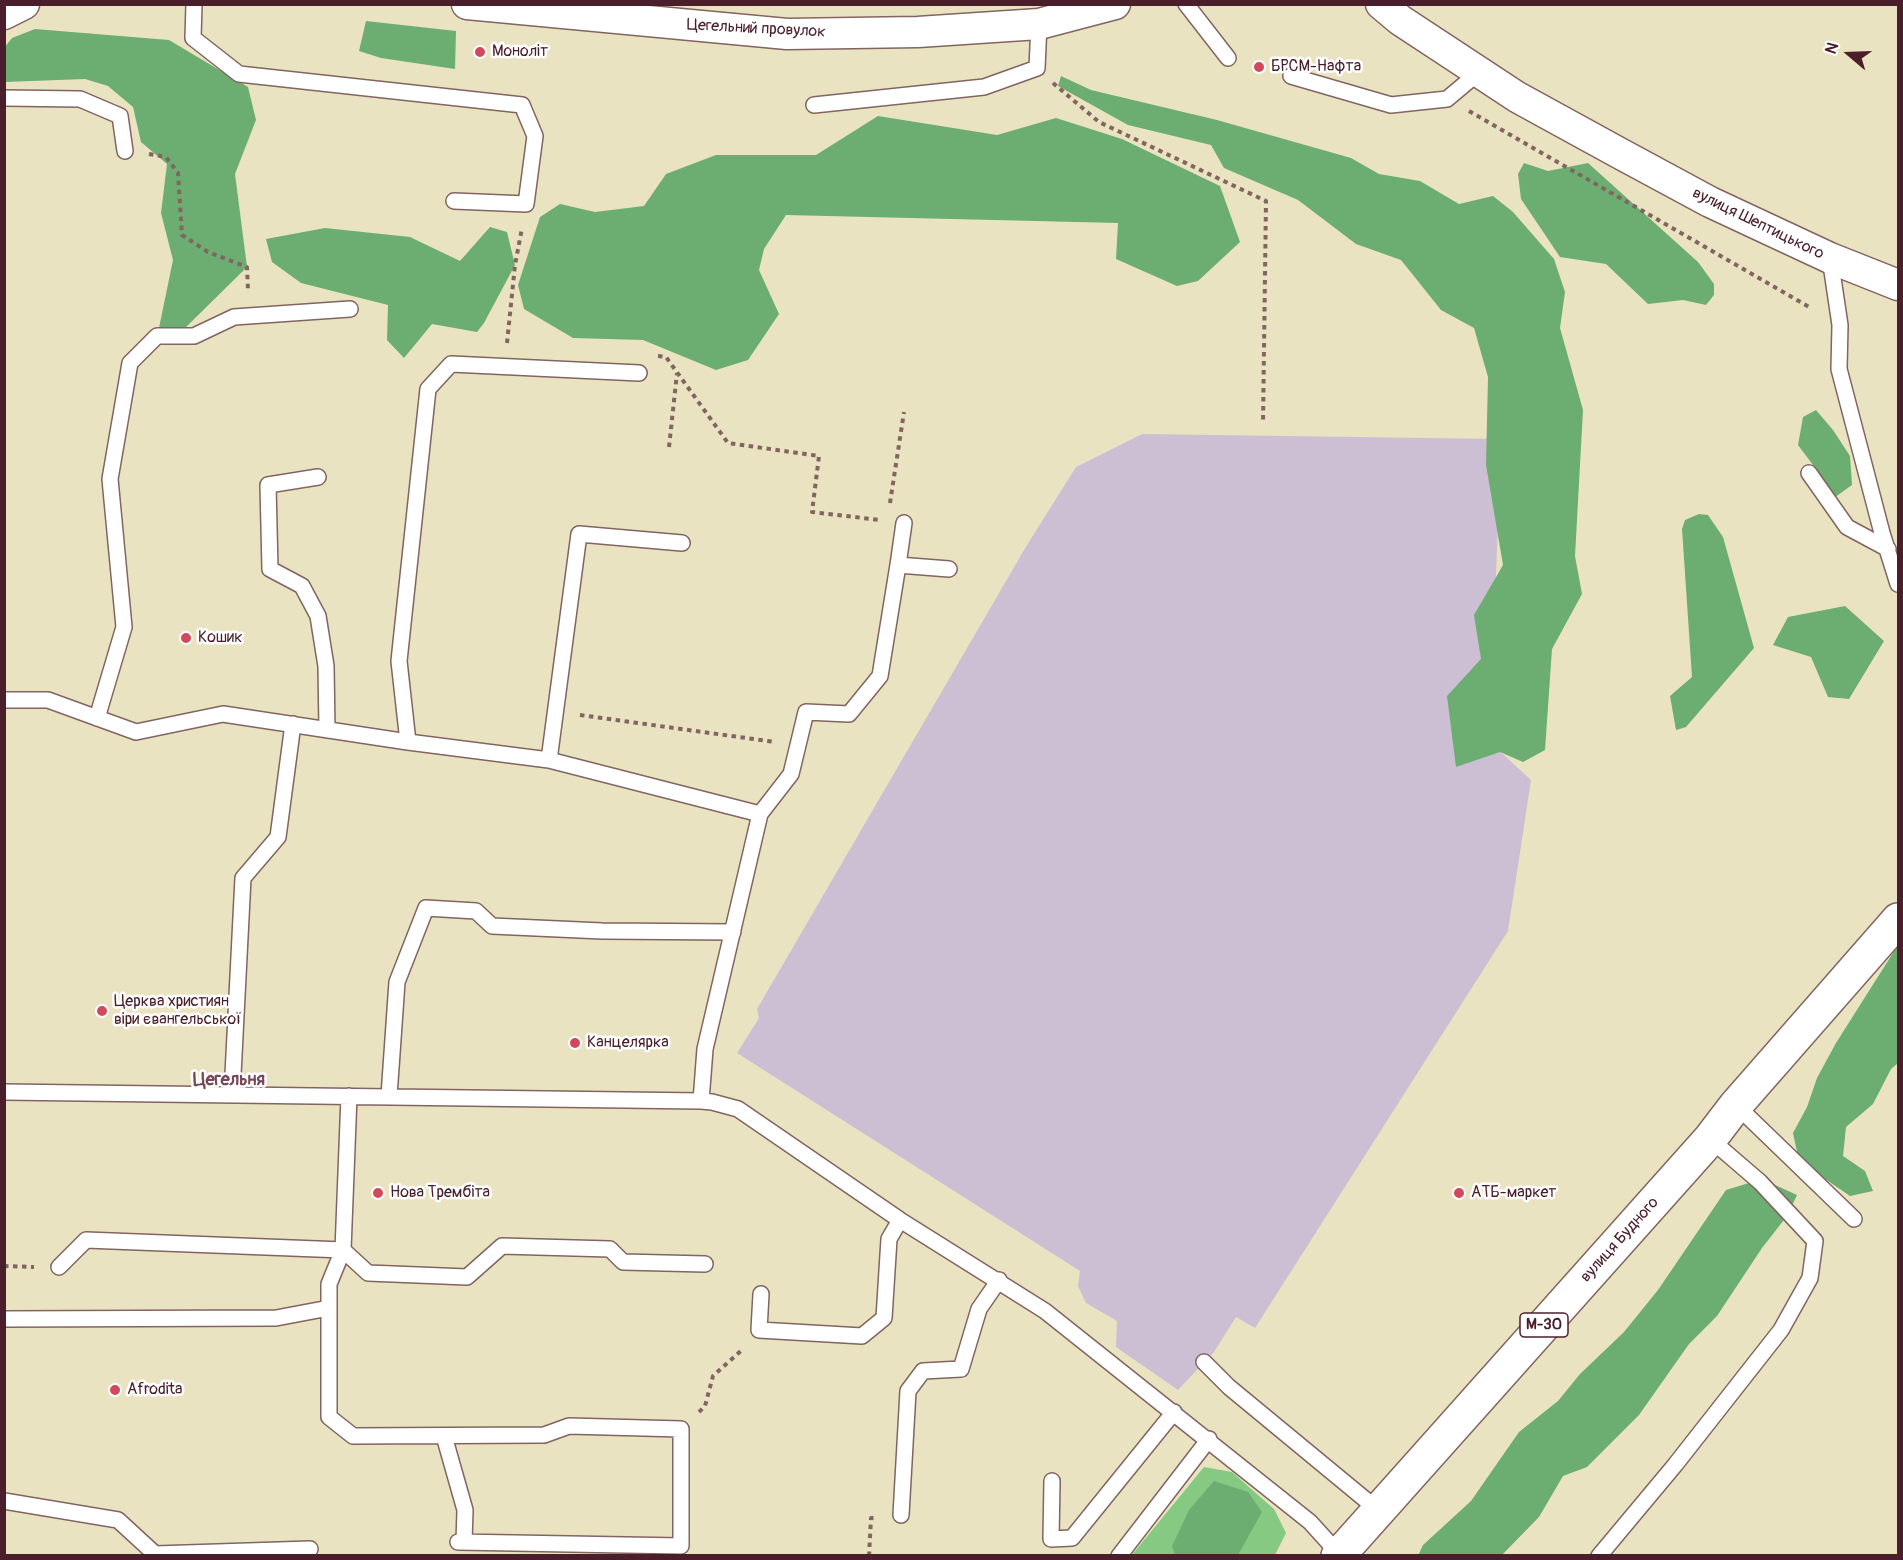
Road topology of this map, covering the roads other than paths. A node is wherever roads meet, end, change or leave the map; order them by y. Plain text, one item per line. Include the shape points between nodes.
1 (24, 4) edge
2 (194, 4) edge
3 (467, 4) edge
4 (1115, 4) edge
5 (1186, 4) edge
6 (1381, 4) edge
7 (621, 12) edge
8 (4, 14) edge
9 (1039, 24) junction
10 (1228, 58) dead end
11 (1478, 73) junction
12 (1290, 76) dead end
13 (4, 98) edge
14 (814, 105) dead end
15 (125, 151) road end
16 (454, 201) dead end
17 (1830, 258) junction
18 (1899, 285) edge
19 (350, 309) dead end
20 (639, 373) dead end
21 (1809, 473) dead end
22 (318, 477) dead end
23 (904, 523) road end
24 (682, 543) dead end
25 (1888, 549) junction
26 (898, 565) junction
27 (949, 569) dead end
28 (1899, 584) edge
29 (4, 700) edge
30 (97, 718) junction
31 (292, 724) junction
32 (327, 730) junction
33 (408, 742) junction
34 (549, 760) junction
35 (760, 814) junction
36 (1899, 920) edge
37 (733, 932) junction
38 (4, 1092) edge
39 (232, 1094) junction
40 (349, 1096) junction
41 (388, 1096) junction
42 (701, 1101) junction
43 (1736, 1106) junction
44 (1710, 1139) junction
45 (1854, 1219) dead end
46 (900, 1220) junction
47 (343, 1250) junction
48 (705, 1264) dead end
49 (58, 1267) dead end
50 (999, 1280) junction
51 (761, 1294) dead end
52 (329, 1308) junction
53 (4, 1319) edge
54 (1204, 1362) dead end
55 (1174, 1412) junction
56 (444, 1436) junction
57 (1209, 1439) junction
58 (1052, 1480) dead end
59 (4, 1501) edge
60 (1378, 1510) junction
61 (902, 1515) dead end
62 (310, 1549) dead end
63 (1339, 1555) edge
64 (1119, 1556) edge
65 (1599, 1556) edge

1 - 8 street
2 - 16 lane via 193,38 239,74 522,105 535,136 526,204
3 - 7 street, Цегельний провулок
4 - 9 street, Цегельний провулок
5 - 10 lane
6 - 11 street, вулиця Шептицького
7 - 9 street, Цегельний провулок via 787,34 918,32
9 - 14 lane via 1037,68 984,87
11 - 12 lane via 1447,99 1391,105
11 - 17 street, вулиця Шептицького via 1710,202
13 - 15 lane via 80,99 120,116
17 - 18 street, вулиця Шептицького
17 - 25 lane via 1840,325 1839,369
19 - 30 lane via 234,317 194,336 157,336 130,363 110,479 124,627
20 - 33 lane via 451,364 428,389 399,661
21 - 25 lane via 1847,527
22 - 32 lane via 268,485 270,569 302,586 318,616 326,666
23 - 26 lane
24 - 34 lane via 579,534
25 - 28 lane
26 - 27 lane
26 - 35 lane via 880,676 849,714 806,712 791,774
29 - 30 lane via 48,700
30 - 31 lane via 136,732 223,714
31 - 32 lane
31 - 39 lane via 278,837 243,878
32 - 33 lane
33 - 34 lane
34 - 35 lane
35 - 37 lane
36 - 43 highway, вулиця Будного / М-30
37 - 41 lane via 492,927 476,911 426,908 396,982
37 - 42 lane via 705,1048
38 - 39 lane
39 - 40 lane
40 - 41 lane
40 - 47 lane
41 - 42 lane
42 - 46 lane via 738,1109
43 - 44 highway, вулиця Будного / М-30
43 - 45 lane
44 - 60 highway, вулиця Будного / М-30
44 - 65 lane via 1760,1182 1815,1241 1810,1278 1780,1330
46 - 50 lane
46 - 51 lane via 889,1239 884,1317 862,1336 759,1330
47 - 48 lane via 368,1273 456,1277 467,1277 502,1246 610,1249 623,1262
47 - 49 lane via 86,1240
47 - 52 lane via 329,1284
50 - 55 lane via 1046,1311
50 - 61 lane via 979,1309 961,1369 922,1371 908,1391
52 - 53 lane via 276,1318
52 - 56 lane via 329,1417 353,1436
54 - 60 lane
55 - 57 lane
55 - 58 lane via 1072,1538 1051,1539
56 - 56 lane via 544,1435 569,1426 681,1429 681,1546 461,1542 465,1510
57 - 63 lane via 1310,1522
57 - 64 lane
59 - 62 lane via 118,1520 155,1554
60 - 63 highway, вулиця Будного / М-30

